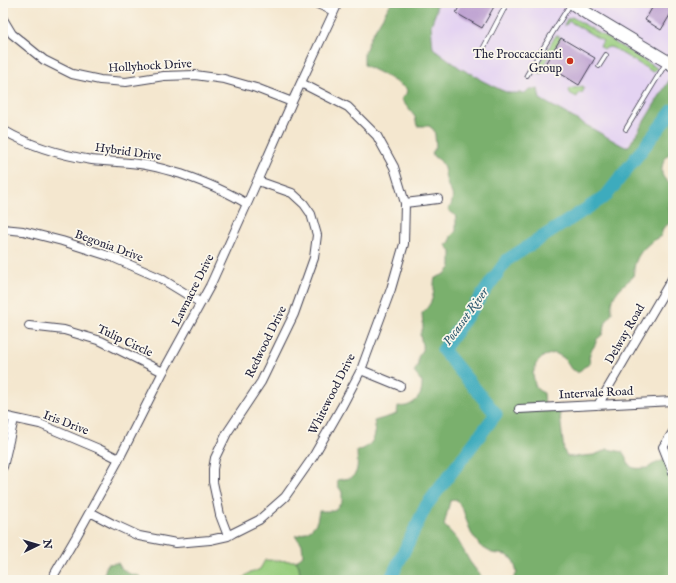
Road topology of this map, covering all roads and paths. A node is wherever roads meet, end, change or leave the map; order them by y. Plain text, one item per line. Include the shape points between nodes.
1 (315, 3) edge
2 (338, 3) edge
3 (507, 3) edge
4 (572, 3) edge
5 (334, 11) junction
6 (3, 19) edge
7 (482, 49) dead end
8 (606, 55) dead end
9 (670, 63) edge
10 (599, 66) dead end
11 (527, 75) dead end
12 (301, 83) junction
13 (292, 102) junction
14 (626, 129) dead end
15 (3, 130) edge
16 (258, 181) junction
17 (438, 199) dead end
18 (247, 204) junction
19 (405, 204) junction
20 (3, 229) edge
21 (673, 277) edge
22 (201, 303) junction
23 (29, 326) dead end
24 (361, 370) junction
25 (163, 372) junction
26 (400, 386) dead end
27 (673, 402) edge
28 (598, 405) junction
29 (519, 409) dead end
30 (3, 416) edge
31 (14, 419) junction
32 (673, 432) edge
33 (119, 459) junction
34 (3, 467) edge
35 (673, 472) edge
36 (90, 512) junction
37 (228, 536) junction
38 (52, 580) edge

1 - 5 street
2 - 5 street, Lawnacre Drive
3 - 7 lane
4 - 9 main road
4 - 11 lane
5 - 12 street, Lawnacre Drive
6 - 13 street, Hollyhock Drive via 12,34 44,60 72,74 126,82 164,76 195,75 224,79
8 - 10 lane
9 - 14 lane
12 - 13 street, Lawnacre Drive
12 - 19 street, Whitewood Drive via 348,107 377,136 394,167
13 - 16 street, Lawnacre Drive
15 - 18 street, Hybrid Drive via 16,138 62,154 92,160 147,165 166,170 234,195
16 - 18 street, Lawnacre Drive
16 - 37 street, Redwood Drive via 292,193 311,214 317,235 314,258 294,314 261,382 227,433 215,458 213,482 220,515
17 - 19 street
18 - 22 street, Lawnacre Drive
19 - 24 street, Whitewood Drive via 404,244 391,289
20 - 22 street, Begonia Drive via 23,231 62,241 112,257 160,278
21 - 28 street, Delway Road
22 - 25 street, Lawnacre Drive
23 - 25 street, Tulip Circle via 64,330 101,341
24 - 26 street
24 - 37 street, Whitewood Drive via 313,457 285,497 259,520
25 - 33 street, Lawnacre Drive
27 - 28 street, Intervale Road
28 - 29 street, Intervale Road
30 - 31 street, Iris Drive
31 - 33 street, Iris Drive via 40,424
31 - 34 street
32 - 35 street via 663,447
33 - 36 street, Lawnacre Drive
36 - 37 street, Whitewood Drive via 139,536 176,543
36 - 38 street, Lawnacre Drive

